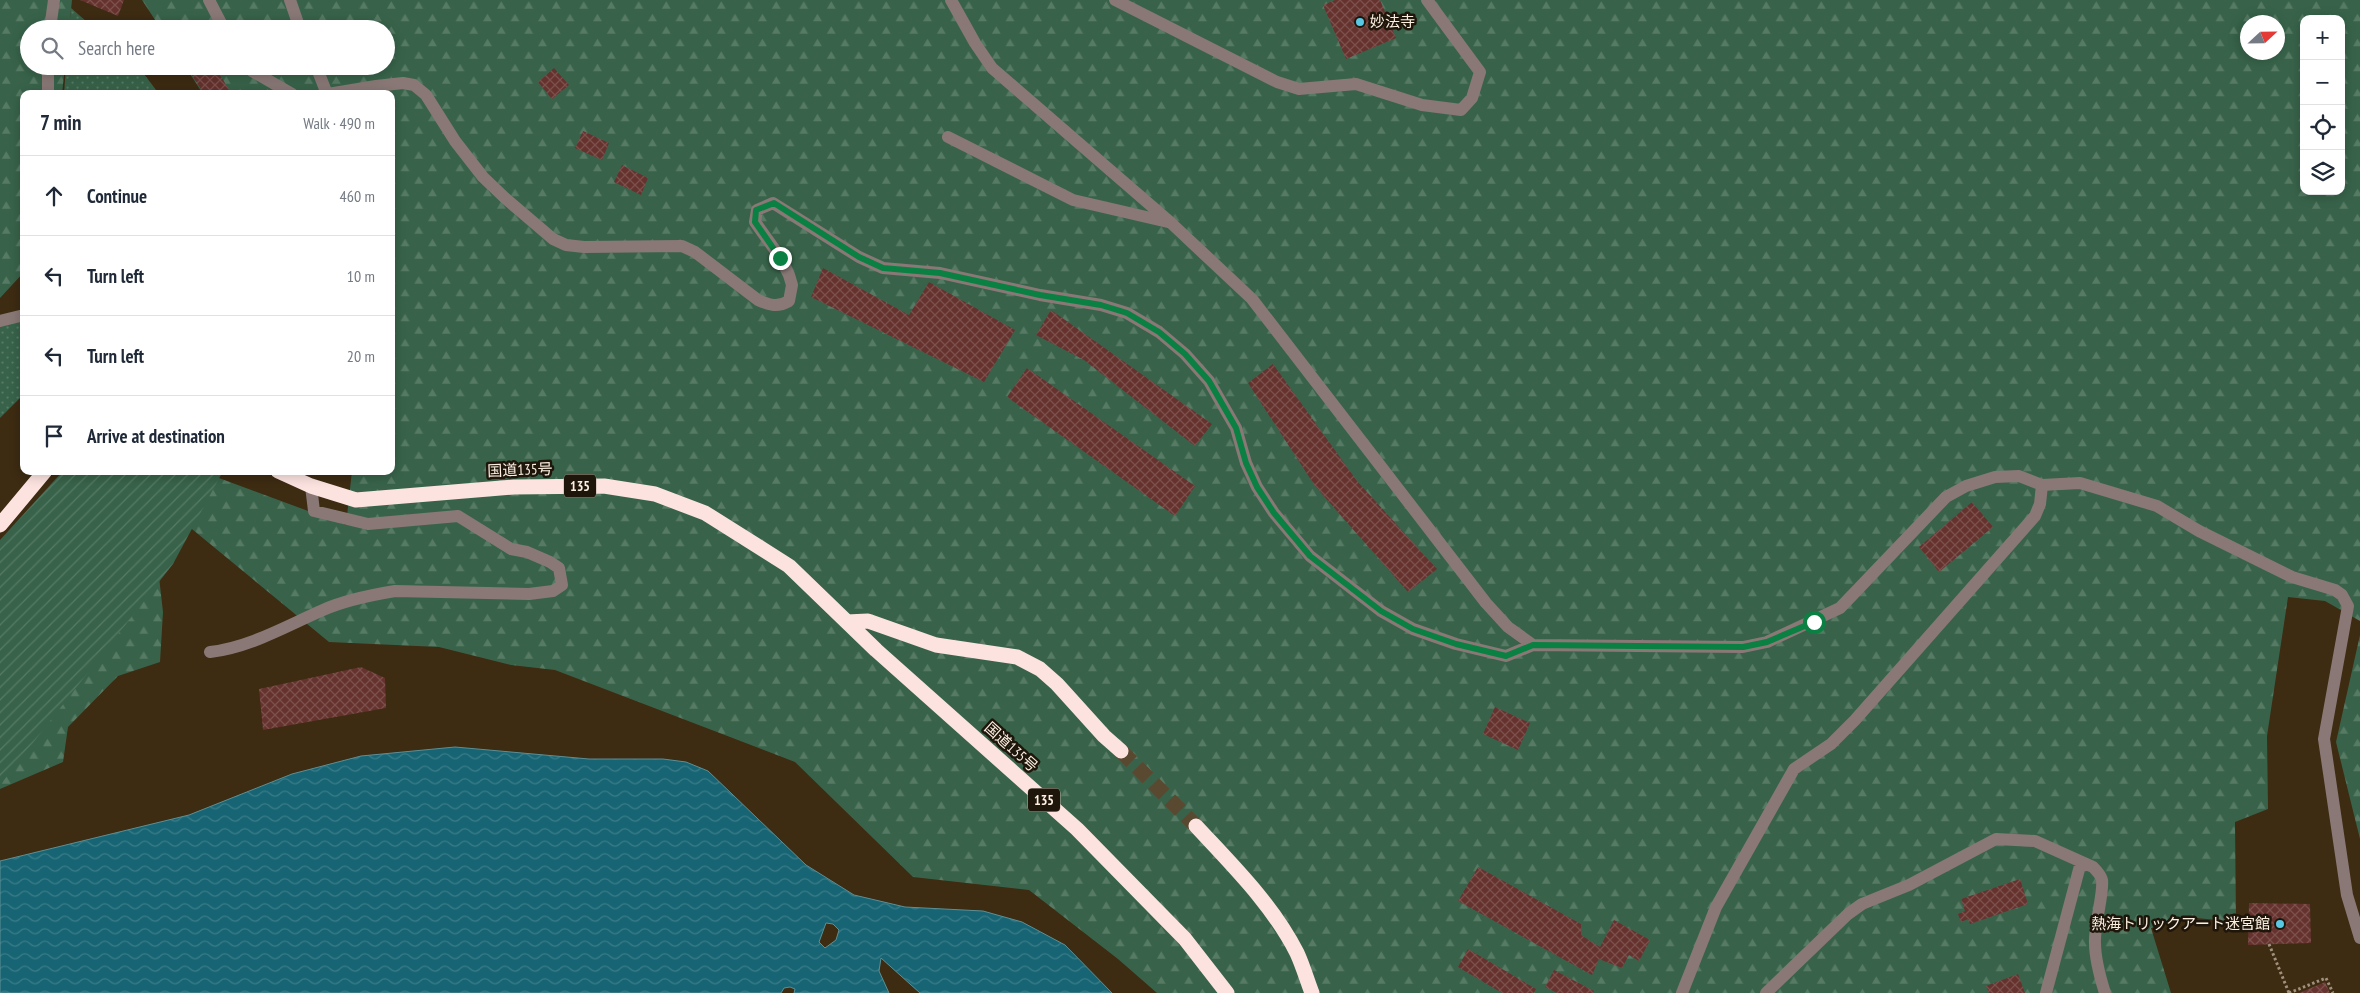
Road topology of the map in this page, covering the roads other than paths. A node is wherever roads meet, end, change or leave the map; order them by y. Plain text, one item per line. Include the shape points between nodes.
1 (54, 0) edge
2 (209, 0) edge
3 (290, 0) edge
4 (951, 0) edge
5 (1115, 0) edge
6 (1428, 0) edge
7 (51, 20) edge
8 (219, 20) edge
9 (297, 20) edge
10 (48, 75) edge
11 (259, 75) edge
12 (320, 75) edge
13 (48, 90) edge
14 (285, 90) edge
15 (326, 90) edge
16 (352, 90) edge
17 (948, 137) dead end
18 (1170, 222) junction
19 (20, 316) edge
20 (0, 321) edge
21 (42, 475) edge
22 (287, 475) edge
23 (312, 486) junction
24 (2042, 486) junction
25 (0, 525) edge
26 (847, 622) junction
27 (1533, 645) junction
28 (210, 652) dead end
29 (1120, 751) tunnel mouth
30 (1196, 826) tunnel mouth
31 (2081, 862) junction
32 (2360, 938) edge
33 (1228, 993) edge
34 (1312, 993) edge
35 (1682, 993) edge
36 (1766, 993) edge
37 (2046, 993) edge
38 (2105, 993) edge

1 - 7 street
2 - 8 street
3 - 9 street
4 - 18 street via 992,68
5 - 6 street via 1277,82 1299,89 1356,84 1422,105 1461,110 1472,98 1480,72
10 - 13 street
11 - 14 street
12 - 15 street
16 - 27 street via 403,83 414,85 426,95 483,177 553,238 566,245 682,246 769,305 780,306 789,302 792,284 780,258 755,222 756,210 774,203 859,257 883,268 940,273 1127,313 1159,332 1209,381 1236,428 1257,487 1310,556 1381,611 1413,629 1506,656
17 - 18 street via 1073,200
18 - 27 street via 1252,299 1486,603 1508,627
19 - 20 street
21 - 25 highway
22 - 23 highway, 国道135号 / 135
23 - 26 highway, 国道135号 / 135 via 356,500 514,487 604,486 655,494 704,513 789,566
23 - 28 street via 314,511 368,524 458,516 511,549 527,552 559,568 562,586 553,591 529,594 374,594 325,609 247,643
24 - 27 street via 2019,476 1995,477 1966,486 1946,497 1840,608 1767,642 1743,647
24 - 32 street via 2080,483 2157,506 2199,531 2292,577 2336,590 2342,595 2348,606 2324,739 2347,895
24 - 35 street via 2035,516 1854,720 1831,744 1794,769 1716,907
26 - 29 highway via 868,621 936,645 1017,657 1040,669 1057,684
26 - 33 highway, 国道135号 / 135 via 1077,829 1186,939
30 - 34 highway via 1275,916 1298,954
31 - 36 street via 2035,841 1996,840 1910,885 1862,904
31 - 37 street
31 - 38 street via 2093,867 2102,880 2095,943 2096,961

